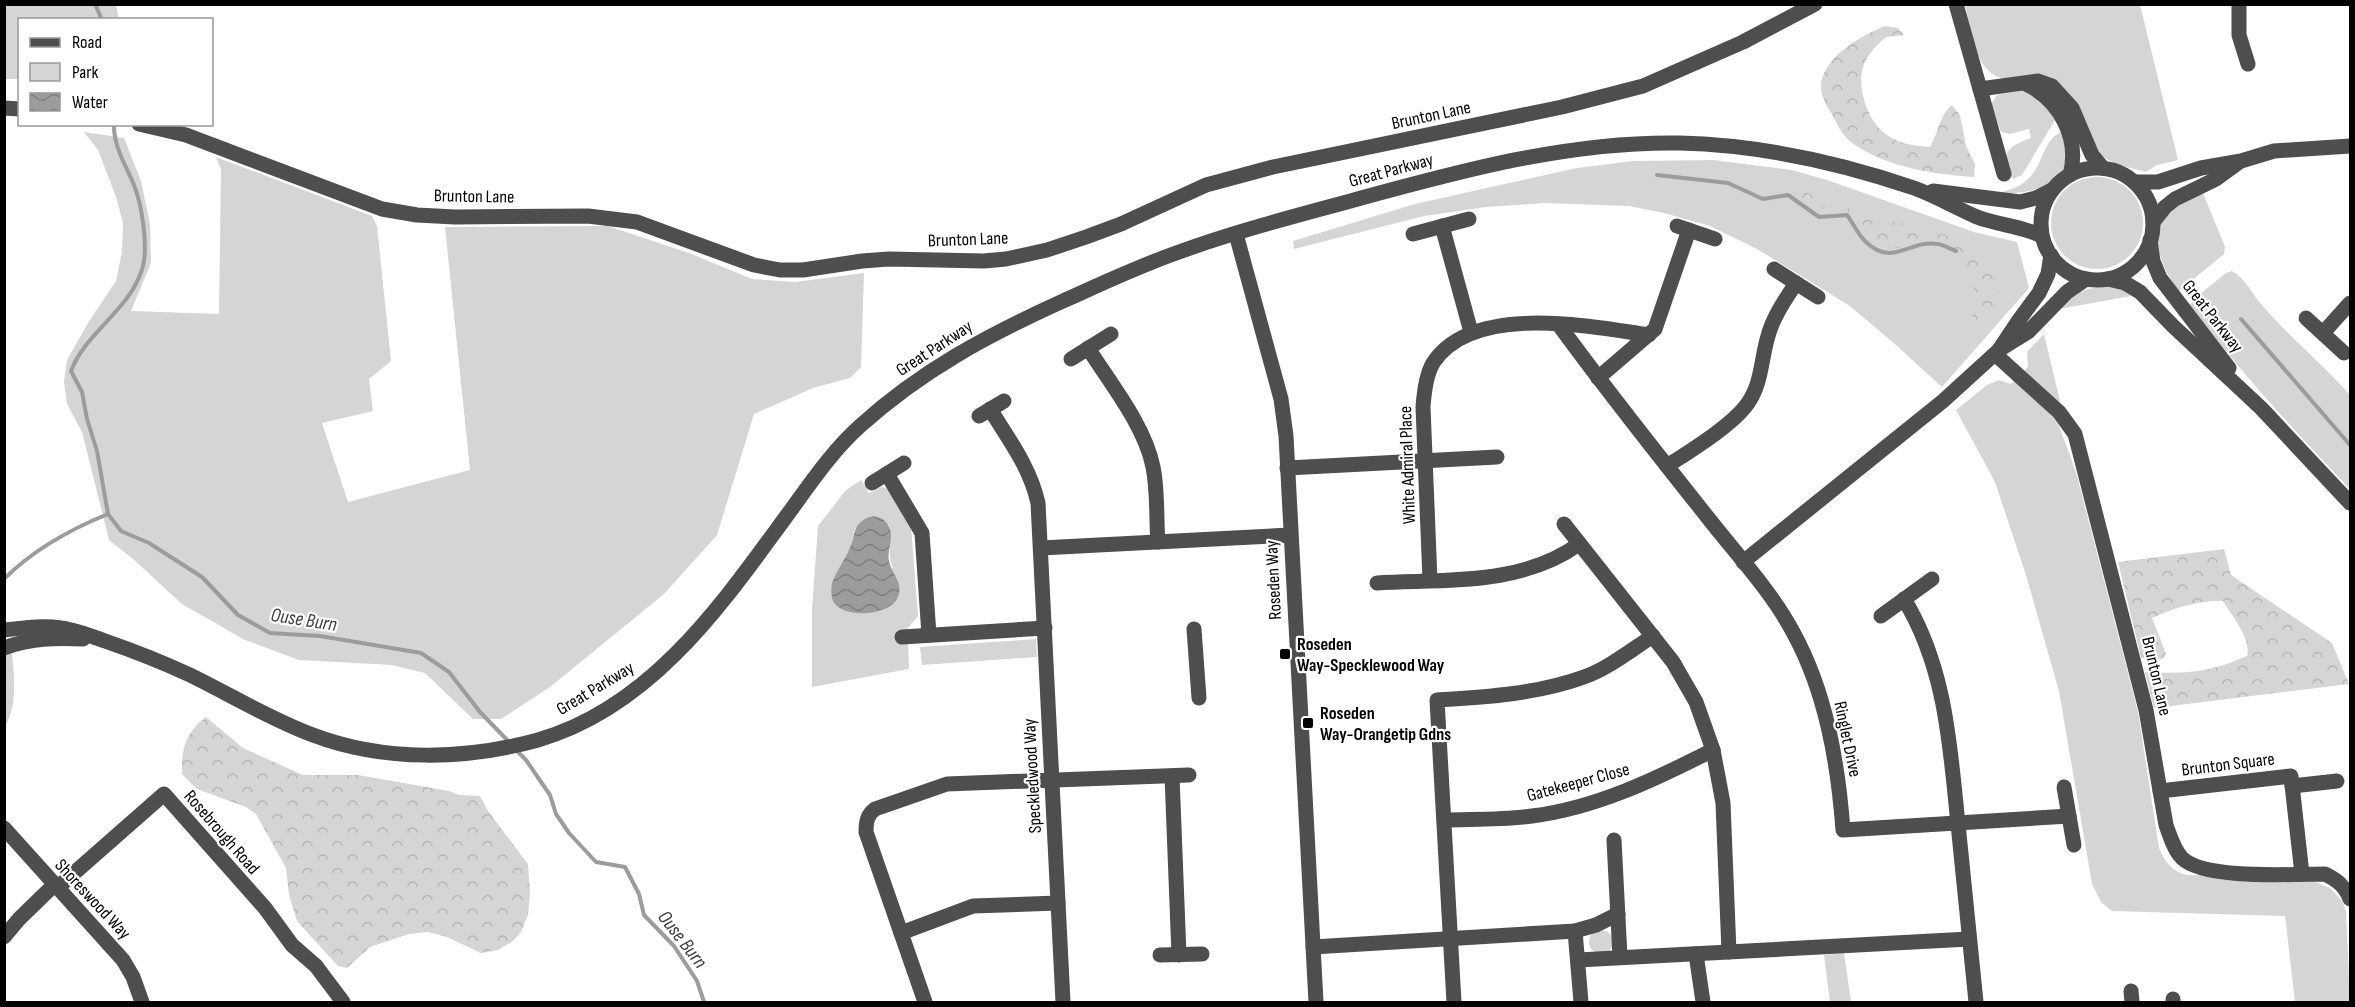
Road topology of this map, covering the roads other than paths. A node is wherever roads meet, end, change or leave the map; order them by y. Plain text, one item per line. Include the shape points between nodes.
1 (1815, 4) edge
2 (1956, 4) edge
3 (2239, 4) edge
4 (2248, 64) dead end
5 (2023, 83) junction
6 (1980, 89) junction
7 (148, 126) edge
8 (2350, 146) edge
9 (2241, 161) junction
10 (2103, 168) junction
11 (2004, 174) dead end
12 (2070, 175) junction
13 (2134, 182) junction
14 (2054, 189) junction
15 (1921, 190) junction
16 (1469, 219) dead end
17 (2153, 222) junction
18 (1442, 226) junction
19 (1236, 234) junction
20 (1413, 234) dead end
21 (2043, 236) junction
22 (1715, 239) dead end
23 (2150, 240) junction
24 (2051, 255) junction
25 (1774, 269) dead end
26 (2086, 279) junction
27 (2108, 279) junction
28 (1796, 283) junction
29 (1818, 297) dead end
30 (2350, 303) edge
31 (2306, 318) dead end
32 (1559, 325) junction
33 (1471, 332) junction
34 (2323, 333) junction
35 (1111, 334) dead end
36 (1649, 335) junction
37 (1088, 348) junction
38 (1997, 352) junction
39 (2344, 353) dead end
40 (1071, 358) dead end
41 (1598, 378) junction
42 (1004, 401) dead end
43 (2261, 408) junction
44 (1497, 457) dead end
45 (1425, 461) junction
46 (904, 463) dead end
47 (1667, 466) junction
48 (1287, 468) junction
49 (886, 474) junction
50 (872, 483) dead end
51 (2350, 503) edge
52 (1564, 524) dead end
53 (1290, 535) junction
54 (1158, 542) junction
55 (1579, 544) junction
56 (1041, 548) junction
57 (1743, 562) junction
58 (1932, 579) dead end
59 (1430, 580) junction
60 (1377, 583) dead end
61 (1904, 599) junction
62 (1881, 616) dead end
63 (1044, 628) junction
64 (1194, 629) dead end
65 (4, 630) edge
66 (929, 635) junction
67 (1653, 636) junction
68 (902, 637) dead end
69 (104, 641) junction
70 (4, 648) edge
71 (1199, 698) dead end
72 (1713, 750) junction
73 (1189, 775) dead end
74 (1172, 776) junction
75 (1052, 780) junction
76 (2337, 781) dead end
77 (2292, 786) junction
78 (2064, 787) dead end
79 (2160, 791) junction
80 (2069, 816) junction
81 (1444, 820) junction
82 (1958, 823) junction
83 (4, 828) edge
84 (1614, 840) dead end
85 (2074, 845) dead end
86 (2302, 874) junction
87 (55, 887) junction
88 (2350, 899) edge
89 (1058, 903) junction
90 (1618, 914) junction
91 (1575, 931) junction
92 (901, 933) junction
93 (4, 937) edge
94 (1450, 939) junction
95 (1969, 939) junction
96 (1313, 947) junction
97 (1729, 952) junction
98 (1179, 954) junction
99 (1202, 954) dead end
100 (1696, 954) junction
101 (1160, 955) dead end
102 (1620, 957) junction
103 (1578, 960) junction
104 (142, 1002) edge
105 (343, 1002) edge
106 (925, 1002) edge
107 (1063, 1002) edge
108 (1316, 1002) edge
109 (1454, 1002) edge
110 (1581, 1002) edge
111 (1703, 1002) edge
112 (1977, 1002) edge

1 - 7 street, Brunton Lane via 1743,42 1643,86 1562,107 1273,167 1206,185 1122,224 1057,247 984,261 889,259 780,270 754,265 616,218 417,215 382,209 186,135
2 - 6 street
3 - 4 street via 2239,35
5 - 6 street
5 - 10 street via 2047,83 2060,93 2074,112 2092,155
5 - 12 street via 2043,93 2061,117 2073,149
6 - 11 street
8 - 9 street via 2291,148
9 - 13 street via 2201,168 2158,182
9 - 17 street via 2169,203
10 - 12 street, Great Parkway
10 - 13 street
12 - 14 street, Great Parkway
13 - 17 street, Great Parkway via 2148,201
14 - 15 street, Great Parkway via 2020,202
14 - 21 street, Great Parkway via 2043,210
15 - 19 street, Great Parkway via 1778,152 1675,143 1611,146 1515,160 1427,179
15 - 21 street, Great Parkway via 1972,215
16 - 18 street
17 - 23 street, Great Parkway
18 - 20 street
18 - 33 street
19 - 48 street, Roseden Way via 1281,399
19 - 69 street, Great Parkway via 1114,278 999,330 929,371 857,429 818,473 729,594 678,652 636,689 577,725 540,739 488,750 427,755 350,747 312,735 186,674
21 - 24 street, Great Parkway
22 - 36 street via 1683,228 1655,329
23 - 27 street, Great Parkway via 2134,265
23 - 43 street, Great Parkway via 2160,278
24 - 26 street, Great Parkway via 2066,270
24 - 38 street via 2040,293
25 - 28 street
26 - 27 street, Great Parkway
26 - 38 street via 2067,292 2028,332
27 - 43 street, Great Parkway via 2140,292
28 - 29 street
28 - 47 street via 1768,334 1759,383 1747,404
30 - 34 street
31 - 34 street
32 - 33 street, White Admiral Place via 1503,325
32 - 36 street, White Admiral Place
32 - 41 street, Ringlet Drive
33 - 45 street, White Admiral Place via 1444,349 1432,365 1423,407
34 - 39 street
35 - 37 street
36 - 41 street
37 - 40 street
37 - 54 street via 1131,416 1153,467
38 - 57 street via 1943,401
38 - 79 street, Brunton Lane via 2059,412 2074,434 2136,669
41 - 47 street, Ringlet Drive
42 - 56 street, Speckledwood Way via 984,412 1026,466 1038,503
43 - 51 street, Great Parkway
44 - 45 street
45 - 48 street
45 - 59 street, White Admiral Place
46 - 49 street
47 - 57 street, Ringlet Drive
48 - 53 street, Roseden Way
49 - 50 street
49 - 66 street via 922,533
52 - 55 street
53 - 54 street
53 - 96 street, Roseden Way
54 - 56 street
55 - 59 street via 1547,563 1523,571 1494,577
55 - 67 street
56 - 63 street, Speckledwood Way
57 - 82 street, Ringlet Drive via 1794,633 1815,680 1834,751 1843,830
58 - 61 street
59 - 60 street
61 - 62 street
61 - 82 street via 1922,632 1948,720
63 - 66 street
63 - 75 street, Speckledwood Way
64 - 71 street
65 - 69 street, Great Parkway via 44,626
66 - 68 street
67 - 72 street via 1696,702
67 - 81 street via 1610,664 1561,684 1500,696 1437,700
69 - 70 street, Great Parkway via 42,639
72 - 81 street, Gatekeeper Close via 1648,783 1559,810 1531,816
72 - 97 street via 1723,803
73 - 74 street
74 - 75 street
74 - 98 street
75 - 89 street, Speckledwood Way
75 - 92 street via 947,784 870,813 866,832
76 - 77 street, Brunton Square
77 - 79 street, Brunton Square via 2291,776
77 - 86 street, Brunton Square
78 - 80 street
79 - 86 street, Brunton Lane via 2172,842 2182,858 2195,867 2215,872
80 - 82 street, Ringlet Drive
80 - 85 street
81 - 94 street
82 - 95 street
83 - 87 street, Shoreswood Way
84 - 90 street
86 - 88 street, Brunton Lane via 2325,874 2337,880
87 - 93 street
87 - 104 street, Shoreswood Way via 123,960
87 - 105 street, Rosebrough Road via 164,794 265,908 292,945 316,966
89 - 92 street via 973,906
89 - 107 street, Speckledwood Way
90 - 91 street via 1596,926
90 - 102 street
91 - 94 street
91 - 103 street
92 - 106 street
94 - 96 street
94 - 109 street
95 - 97 street
95 - 112 street
96 - 108 street, Roseden Way
97 - 100 street
98 - 99 street
98 - 101 street
100 - 102 street
100 - 111 street
102 - 103 street
103 - 110 street

